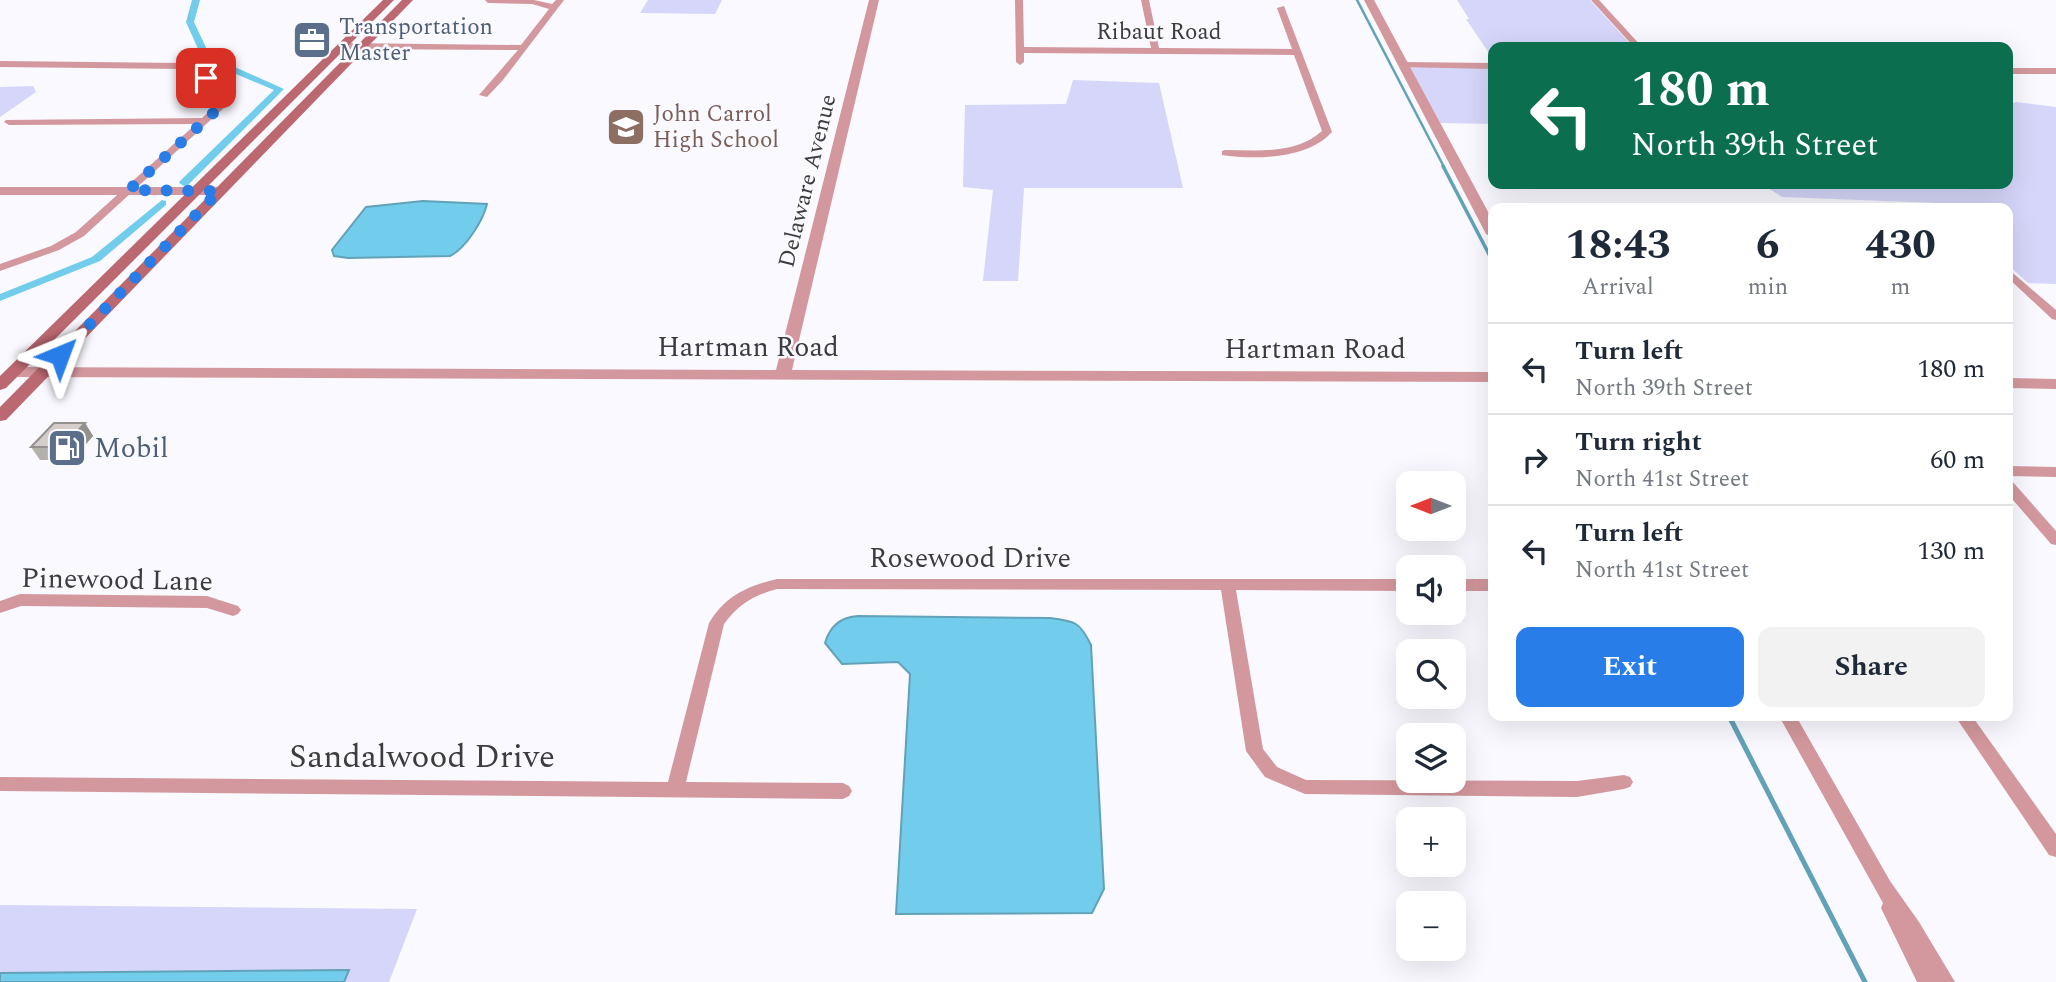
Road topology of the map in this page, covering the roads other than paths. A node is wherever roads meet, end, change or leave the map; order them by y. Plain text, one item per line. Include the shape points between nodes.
1 (389, 0) edge
2 (408, 0) edge
3 (874, 0) edge
4 (1018, 0) edge
5 (1145, 0) edge
6 (1369, 0) edge
7 (1595, 0) edge
8 (488, 1) edge
9 (556, 4) edge
10 (1281, 8) dead end
11 (1633, 42) edge
12 (344, 46) junction
13 (362, 46) junction
14 (521, 47) junction
15 (1021, 51) junction
16 (1156, 52) junction
17 (1298, 52) junction
18 (1020, 62) dead end
19 (0, 64) edge
20 (1404, 65) junction
21 (1488, 65) edge
22 (2013, 71) edge
23 (2056, 71) edge
24 (484, 95) dead end
25 (204, 121) junction
26 (9, 122) dead end
27 (1225, 153) dead end
28 (129, 190) junction
29 (0, 191) edge
30 (195, 191) junction
31 (219, 191) junction
32 (1488, 223) edge
33 (0, 268) edge
34 (2013, 277) edge
35 (2056, 316) edge
36 (13, 372) junction
37 (43, 372) junction
38 (783, 373) junction
39 (1488, 375) edge
40 (2013, 383) edge
41 (2056, 384) edge
42 (0, 385) edge
43 (0, 416) edge
44 (2013, 471) edge
45 (2056, 472) edge
46 (2013, 491) edge
47 (2056, 540) edge
48 (1228, 584) junction
49 (1396, 585) edge
50 (1466, 585) edge
51 (1488, 585) edge
52 (0, 607) edge
53 (233, 610) dead end
54 (1790, 721) edge
55 (1966, 721) edge
56 (1624, 782) dead end
57 (0, 784) edge
58 (675, 789) junction
59 (843, 791) dead end
60 (2056, 849) edge
61 (1883, 887) junction
62 (1927, 982) edge
63 (1945, 982) edge

1 - 12 main road
2 - 13 main road
3 - 38 street, Delaware Avenue
4 - 15 street
5 - 16 street
6 - 20 street
7 - 11 street
8 - 9 street
9 - 14 street
10 - 17 street
12 - 13 street
12 - 30 main road
13 - 14 street
13 - 31 main road
14 - 24 street
15 - 16 street, Ribaut Road
15 - 18 street
16 - 17 street, Ribaut Road
17 - 27 street via 1326,132 1304,148
19 - 25 street via 191,67 225,96
20 - 21 street
20 - 32 street
22 - 23 street
25 - 26 street
25 - 28 street
28 - 29 street
28 - 30 street
28 - 33 street via 80,234
30 - 31 street
30 - 36 main road
31 - 37 main road
34 - 35 street
36 - 37 street, Hartman Road
36 - 42 main road
37 - 38 street, Hartman Road
37 - 43 main road
38 - 39 street, Hartman Road
40 - 41 street
44 - 45 street
46 - 47 street
48 - 49 street, Rosewood Drive
48 - 56 street via 1255,751 1271,772 1305,787 1577,789
48 - 58 street, Rosewood Drive via 777,583 749,591 729,605 717,623
50 - 51 street
52 - 53 street, Pinewood Lane via 20,600 207,602
54 - 61 street
55 - 60 street
57 - 58 street, Sandalwood Drive
58 - 59 street, Sandalwood Drive
61 - 62 street
61 - 63 street

